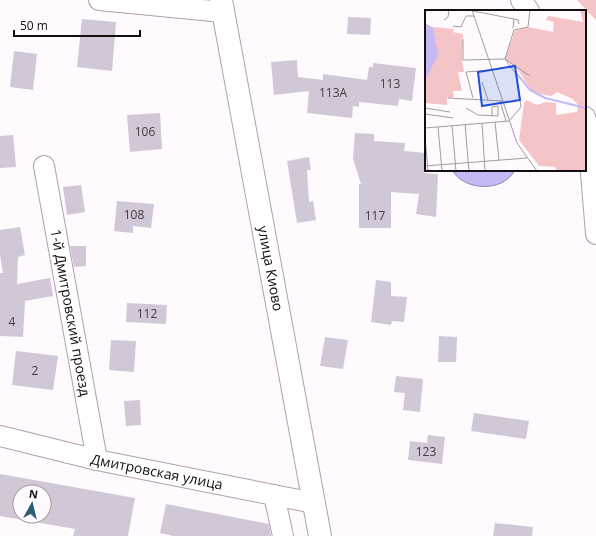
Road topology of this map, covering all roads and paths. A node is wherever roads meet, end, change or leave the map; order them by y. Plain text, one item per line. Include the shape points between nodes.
1 (99, 0) edge
2 (521, 0) edge
3 (222, 6) edge
4 (528, 10) edge
5 (586, 120) edge
6 (44, 166) dead end
7 (596, 234) edge
8 (0, 436) edge
9 (97, 460) junction
10 (274, 495) junction
11 (314, 503) junction
12 (283, 536) edge
13 (320, 536) edge

1 - 3 street
2 - 4 street
3 - 11 main road, улица Киово
5 - 7 street
6 - 9 street, 1-й Дмитровский проезд
8 - 9 street, Дмитровская улица
9 - 10 street, Дмитровская улица
10 - 11 street, Дмитровская улица
10 - 12 street
11 - 13 main road, улица Киово

